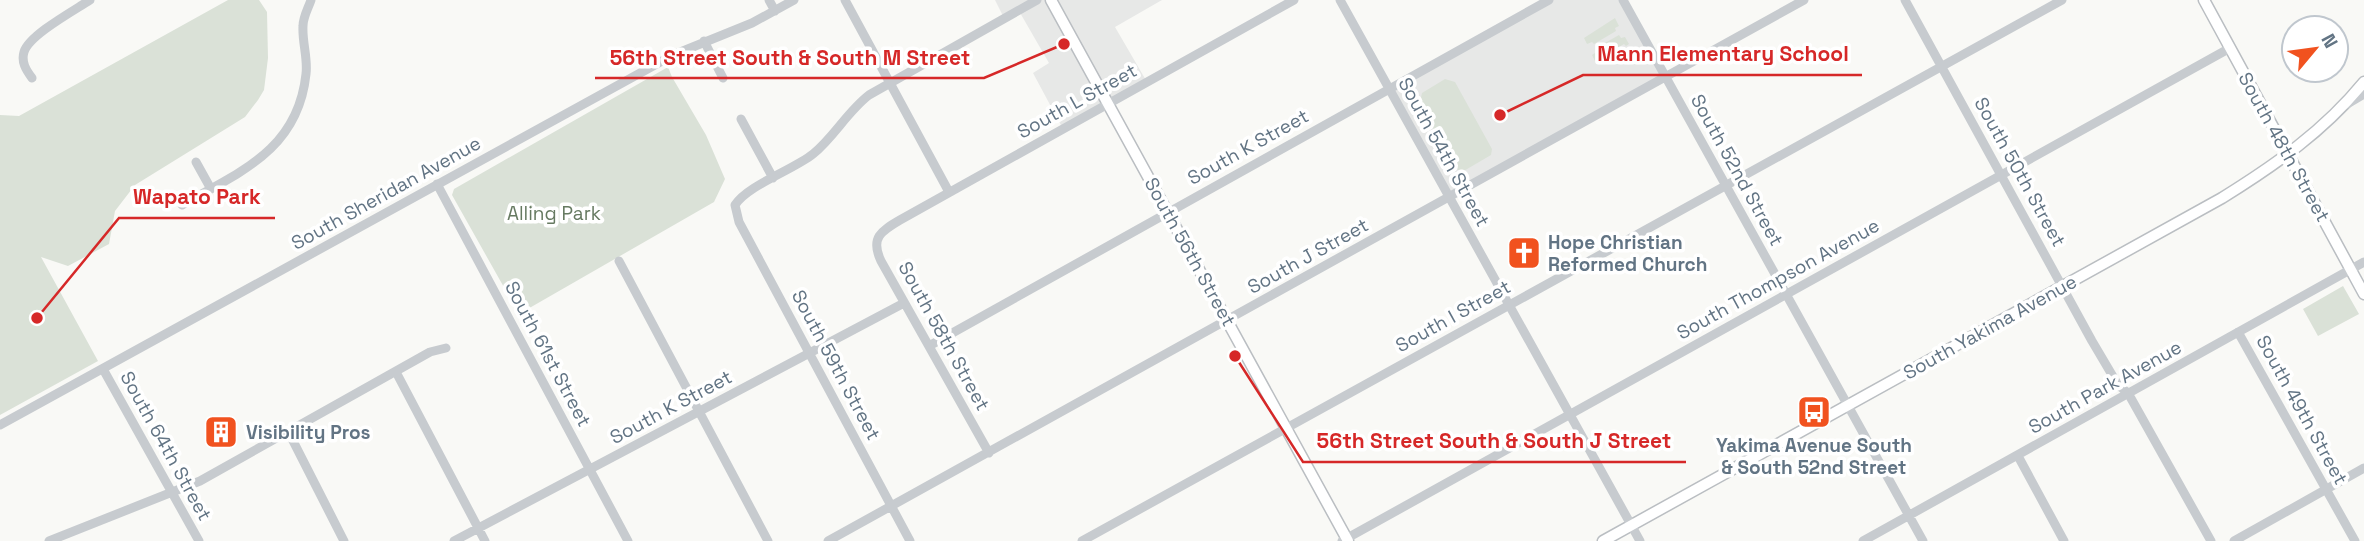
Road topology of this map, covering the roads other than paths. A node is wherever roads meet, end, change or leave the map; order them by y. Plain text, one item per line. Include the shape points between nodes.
1 (90, 0) edge
2 (310, 0) edge
3 (769, 0) edge
4 (794, 0) edge
5 (845, 0) edge
6 (1037, 0) edge
7 (1051, 0) edge
8 (1294, 0) edge
9 (1340, 0) edge
10 (1549, 0) edge
11 (1622, 0) edge
12 (1804, 0) edge
13 (1905, 0) edge
14 (2062, 0) edge
15 (2204, 0) edge
16 (775, 11) junction
17 (704, 41) junction
18 (2230, 48) junction
19 (1942, 66) junction
20 (1665, 76) junction
21 (32, 78) dead end
22 (723, 78) dead end
23 (889, 82) junction
24 (2364, 82) edge
25 (1389, 89) junction
26 (2364, 94) edge
27 (1108, 104) junction
28 (2346, 104) junction
29 (741, 119) dead end
30 (2288, 154) junction
31 (197, 162) dead end
32 (2002, 175) junction
33 (773, 178) junction
34 (437, 184) junction
35 (1726, 185) junction
36 (211, 188) junction
37 (949, 192) junction
38 (1450, 196) junction
39 (182, 205) dead end
40 (1167, 212) junction
41 (879, 236) joint
42 (619, 261) dead end
43 (2364, 262) edge
44 (2351, 270) junction
45 (2063, 286) junction
46 (2364, 294) edge
47 (1786, 295) junction
48 (904, 303) junction
49 (1509, 305) junction
50 (1228, 321) junction
51 (2238, 332) junction
52 (929, 346) junction
53 (446, 348) dead end
54 (811, 353) junction
55 (103, 369) junction
56 (396, 372) junction
57 (2128, 393) junction
58 (1847, 406) junction
59 (701, 411) junction
60 (1569, 415) junction
61 (0, 425) edge
62 (1287, 428) junction
63 (288, 431) junction
64 (989, 453) junction
65 (2018, 456) junction
66 (2364, 468) edge
67 (590, 470) junction
68 (2326, 489) junction
69 (172, 493) junction
70 (891, 506) junction
71 (1909, 516) junction
72 (1630, 526) junction
73 (478, 528) junction
74 (1346, 540) edge
75 (49, 541) edge
76 (199, 541) edge
77 (344, 541) edge
78 (454, 541) edge
79 (485, 541) edge
80 (628, 541) edge
81 (768, 541) edge
82 (828, 541) edge
83 (910, 541) edge
84 (1082, 541) edge
85 (1603, 541) edge
86 (1640, 541) edge
87 (1863, 541) edge
88 (1923, 541) edge
89 (2064, 541) edge
90 (2211, 541) edge
91 (2234, 541) edge
92 (2355, 541) edge

1 - 21 street via 26,48 23,57
2 - 36 street via 303,23 305,82 290,125 262,158
3 - 16 street
4 - 16 street, South Sheridan Avenue
5 - 23 street
6 - 23 street
7 - 27 main road, South 56th Street
8 - 27 street, South L Street
9 - 25 street, South 54th Street
10 - 25 street, South K Street
11 - 20 street, South 52nd Street
12 - 20 street, South J Street
13 - 19 street, South 50th Street
14 - 19 street, South I Street
15 - 18 main road, South 48th Street
16 - 17 street, South Sheridan Avenue
17 - 22 street
17 - 34 street, South Sheridan Avenue
18 - 30 main road, South 48th Street
18 - 32 street, South Thompson Avenue
19 - 32 street, South 50th Street
19 - 35 street, South I Street
20 - 35 street, South 52nd Street
20 - 38 street, South J Street
23 - 33 street via 856,105 812,154
23 - 37 street
24 - 28 main road
25 - 38 street, South 54th Street
25 - 40 street, South K Street
26 - 28 street, South Yakima Avenue
27 - 37 street, South L Street
27 - 40 main road, South 56th Street
28 - 30 main road, South Yakima Avenue
29 - 33 street
30 - 44 main road, South 48th Street
30 - 45 main road, South Yakima Avenue via 2222,198
31 - 36 street
32 - 45 street, South 50th Street
32 - 47 street, South Thompson Avenue
33 - 54 street, South 59th Street via 735,205 739,222
34 - 55 street, South Sheridan Avenue
34 - 67 street, South 61st Street
35 - 47 street, South 52nd Street
35 - 49 street, South I Street
36 - 39 street
37 - 41 street, South L Street
38 - 49 street, South 54th Street
38 - 50 street, South J Street
40 - 50 main road, South 56th Street
40 - 52 street, South K Street
41 - 48 street, South 58th Street via 879,256
42 - 59 street
43 - 44 street, South Park Avenue
44 - 46 main road, South 48th Street
44 - 51 street, South Park Avenue
45 - 57 street, South 50th Street via 2118,385
45 - 58 main road, South Yakima Avenue
47 - 58 street, South 52nd Street
47 - 60 street, South Thompson Avenue
48 - 52 street, South 58th Street
48 - 54 street, South K Street
49 - 60 street, South 54th Street
49 - 62 street, South I Street
50 - 62 main road, South 56th Street
50 - 64 street, South J Street
51 - 57 street, South Park Avenue
51 - 68 street, South 49th Street
52 - 64 street, South 58th Street
53 - 56 street via 435,349
54 - 59 street, South K Street
54 - 70 street, South 59th Street
55 - 61 street, South Sheridan Avenue
55 - 69 street, South 64th Street
56 - 63 street
56 - 73 street
57 - 65 street, South Park Avenue
57 - 90 street, South 50th Street
58 - 71 street, South 52nd Street
58 - 72 main road, South Yakima Avenue
59 - 67 street, South K Street
59 - 81 street
60 - 72 street, South 54th Street
60 - 74 street, South Thompson Avenue
62 - 74 main road, South 56th Street
62 - 84 street, South I Street
63 - 69 street
63 - 77 street
64 - 70 street, South J Street
65 - 71 street, South Park Avenue
65 - 89 street
66 - 68 street
67 - 73 street, South K Street
67 - 80 street, South 61st Street
68 - 91 street
68 - 92 street, South 49th Street
69 - 75 street
69 - 76 street, South 64th Street
70 - 82 street, South J Street
70 - 83 street, South 59th Street
71 - 87 street, South Park Avenue
71 - 88 street, South 52nd Street
72 - 85 main road, South Yakima Avenue
72 - 86 street, South 54th Street
73 - 78 street, South K Street
73 - 79 street

